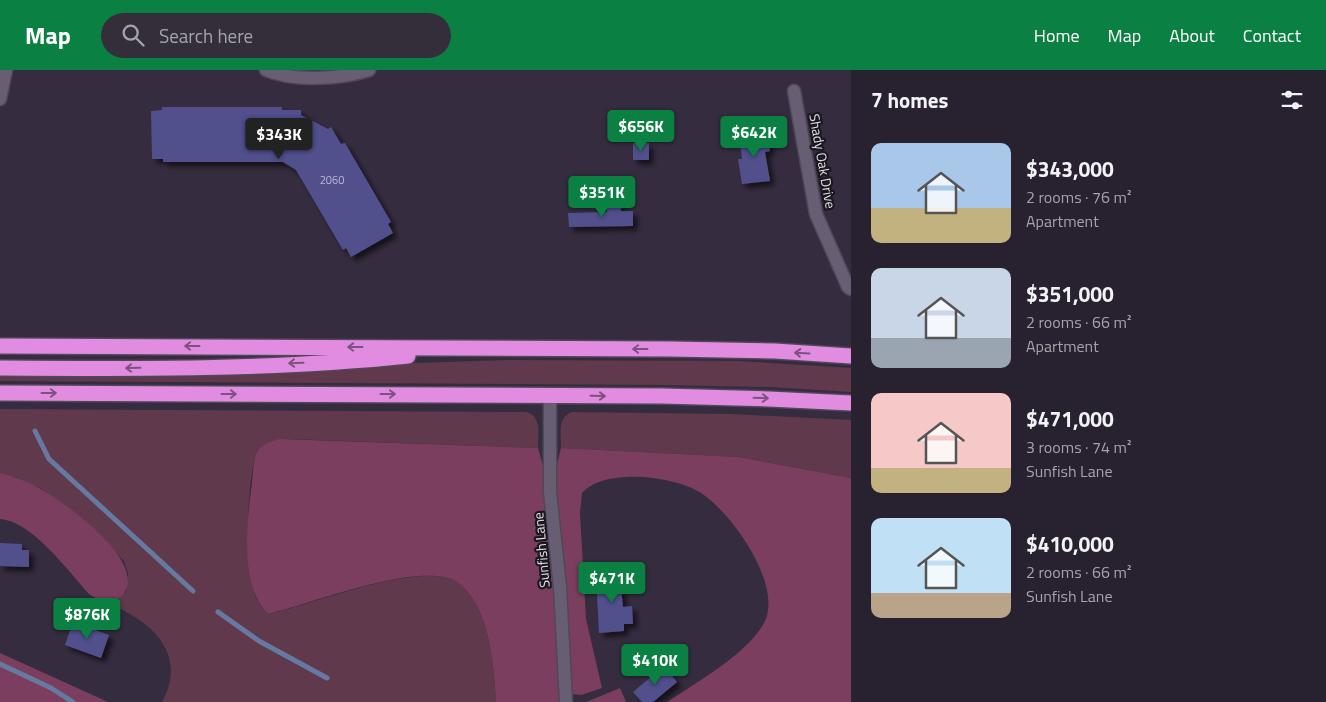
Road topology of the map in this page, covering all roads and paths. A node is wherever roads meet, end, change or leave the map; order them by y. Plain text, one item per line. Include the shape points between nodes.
1 (6, 70) edge
2 (266, 70) edge
3 (369, 70) edge
4 (794, 91) dead end
5 (0, 99) edge
6 (851, 289) edge
7 (0, 346) edge
8 (484, 348) junction
9 (851, 356) edge
10 (0, 368) edge
11 (0, 393) edge
12 (550, 395) junction
13 (851, 403) edge
14 (566, 702) edge

1 - 5 street
2 - 3 street via 279,76 348,77
4 - 6 street, Shady Oak Drive via 816,214
8 -> 7 highway
9 -> 8 highway via 728,350
8 -> 10 highway via 360,361 139,368
11 -> 12 highway
12 -> 13 highway via 760,398
12 - 14 street, Sunfish Lane via 550,492

